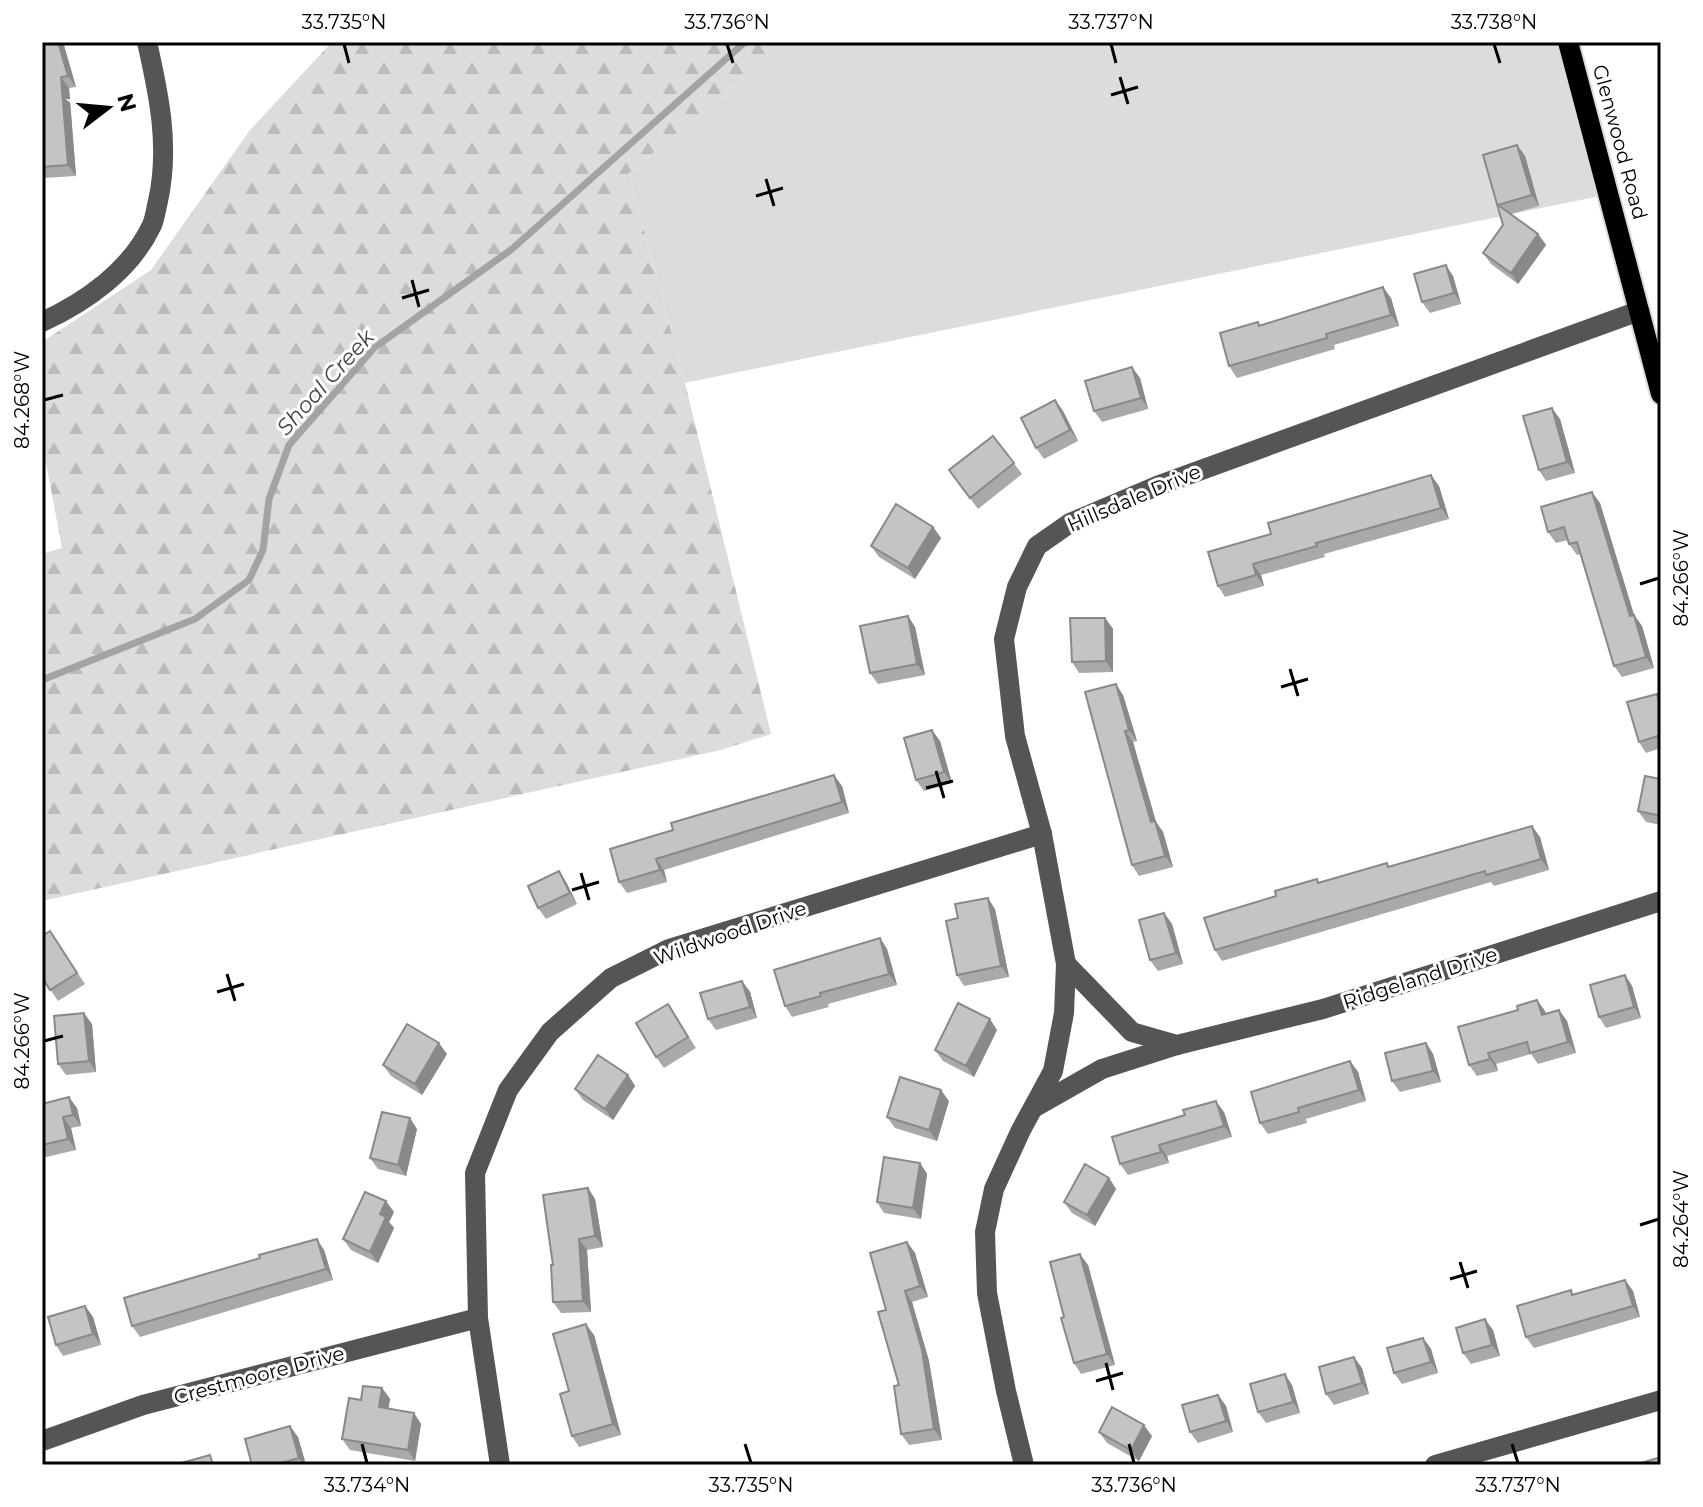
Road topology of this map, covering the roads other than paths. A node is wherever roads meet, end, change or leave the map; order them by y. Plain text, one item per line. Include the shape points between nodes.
1 (147, 42) edge
2 (1568, 42) edge
3 (1639, 311) junction
4 (42, 322) edge
5 (1656, 354) edge
6 (1661, 394) edge
7 (1042, 834) junction
8 (1661, 901) edge
9 (1066, 964) junction
10 (1177, 1045) junction
11 (1035, 1107) junction
12 (478, 1318) junction
13 (1661, 1400) edge
14 (42, 1441) edge
15 (500, 1465) edge
16 (1024, 1465) edge
17 (1435, 1465) edge

1 - 4 street via 159,93 164,159 152,224 112,277 87,299
2 - 3 main road, Glenwood Road
3 - 5 main road, Glenwood Road
3 - 7 street, Hillsdale Drive via 1157,486 1070,523 1037,546 1017,587 1004,639 1015,736
5 - 6 main road, Glenwood Road
7 - 9 street, Hillsdale Drive
7 - 12 street, Wildwood Drive via 669,949 611,978 550,1032 508,1090 475,1173
8 - 10 street, Ridgeland Drive via 1323,1009
9 - 10 street, Ridgeland Drive via 1132,1032
9 - 11 street via 1053,1071
10 - 11 street, Ridgeland Drive via 1102,1069
11 - 16 street via 994,1189 985,1232 987,1293
12 - 14 street, Crestmoore Drive via 143,1405
12 - 15 street, Wildwood Drive
13 - 17 street

